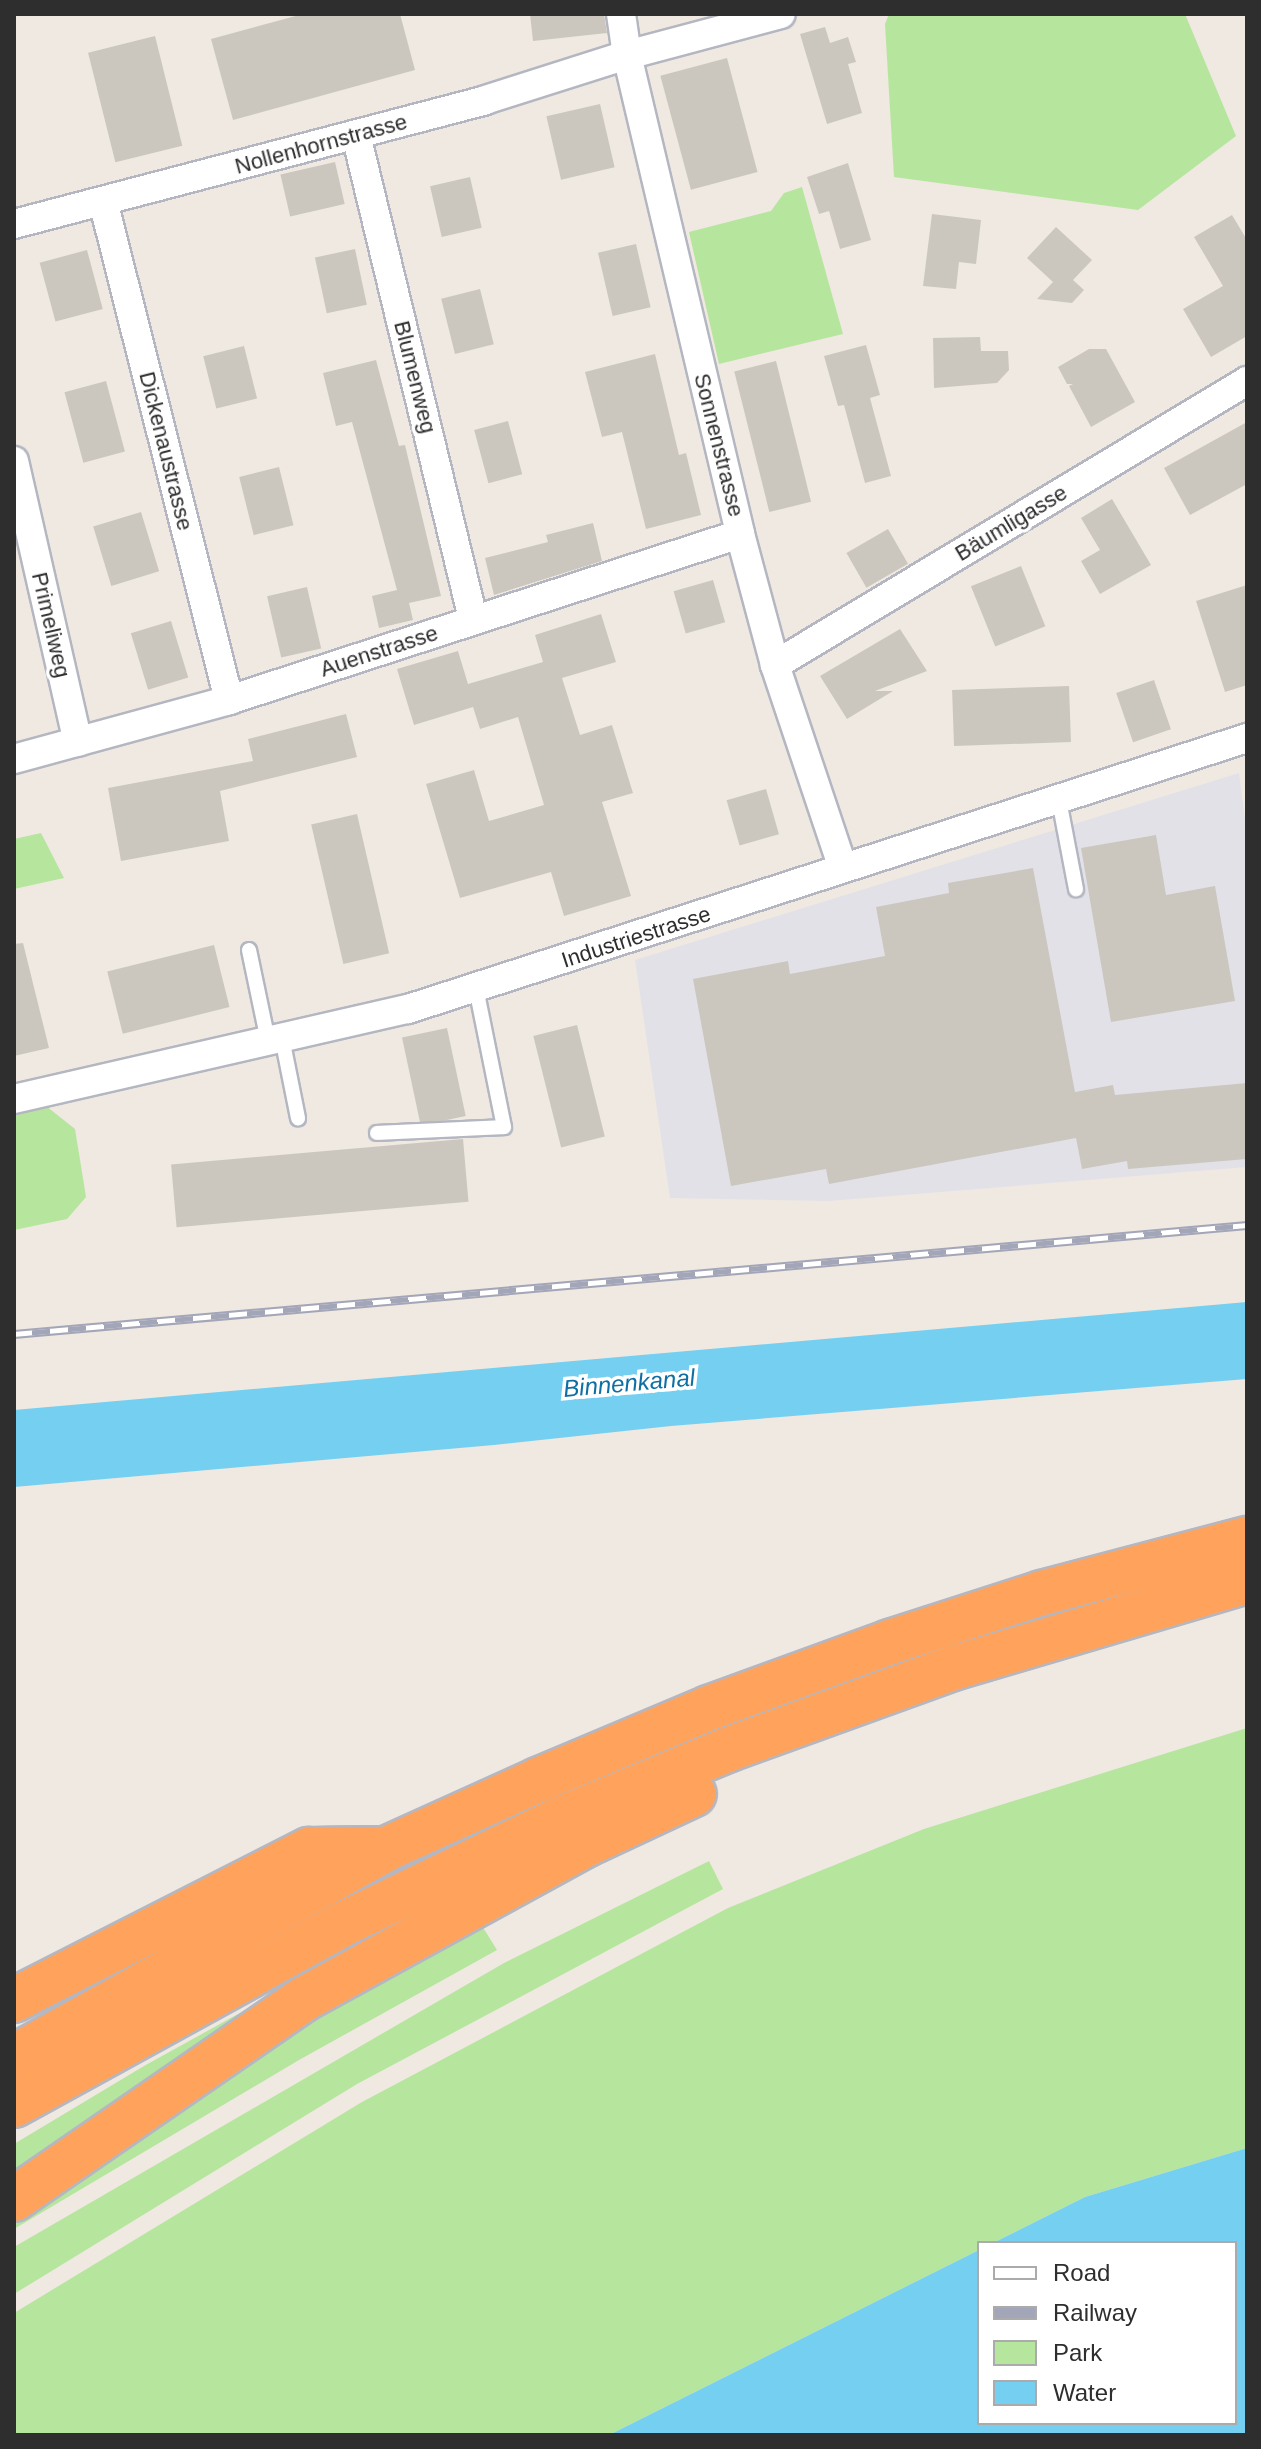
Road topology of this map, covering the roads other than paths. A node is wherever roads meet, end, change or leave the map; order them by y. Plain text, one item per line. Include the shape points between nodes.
1 (621, 14) edge
2 (781, 14) edge
3 (627, 55) junction
4 (356, 135) junction
5 (103, 201) junction
6 (14, 224) edge
7 (1247, 381) edge
8 (14, 461) edge
9 (740, 534) junction
10 (473, 620) junction
11 (775, 665) junction
12 (229, 700) junction
13 (1247, 738) edge
14 (78, 742) junction
15 (14, 759) edge
16 (1059, 800) junction
17 (843, 868) junction
18 (1076, 889) dead end
19 (249, 950) dead end
20 (476, 988) junction
21 (275, 1039) junction
22 (14, 1099) edge
23 (298, 1118) dead end
24 (377, 1133) dead end
25 (1247, 1539) edge
26 (1247, 1581) edge
27 (953, 1668) junction
28 (386, 1849) junction
29 (14, 2000) edge
30 (14, 2057) edge
31 (14, 2105) edge
32 (14, 2199) edge

1 - 3 street, Sonnenstrasse
2 - 3 street, Nollenhornstrasse
3 - 4 street, Nollenhornstrasse
3 - 9 street, Sonnenstrasse
4 - 5 street, Nollenhornstrasse
4 - 10 street, Blumenweg
5 - 6 street, Nollenhornstrasse
5 - 12 street, Dickenaustrasse
7 - 11 street, Bäumligasse
8 - 14 street, Primeliweg
9 - 10 street, Auenstrasse
9 - 11 street, Sonnenstrasse
10 - 12 street, Auenstrasse
11 - 17 street, Sonnenstrasse
12 - 14 street, Auenstrasse
13 - 16 street, Industriestrasse
14 - 15 street, Auenstrasse
16 - 17 street, Industriestrasse
16 - 18 lane
17 - 20 street, Industriestrasse
19 - 21 lane
20 - 21 street, Industriestrasse
20 - 24 lane via 504,1127
21 - 22 street, Industriestrasse
21 - 23 lane
25 - 28 highway via 1042,1593 876,1647 709,1708
26 - 27 highway
27 - 31 highway via 729,1749 560,1819 343,1924
27 - 32 highway via 905,1712 753,1767 585,1845 304,1999
28 - 29 highway via 309,1850
28 - 30 highway

